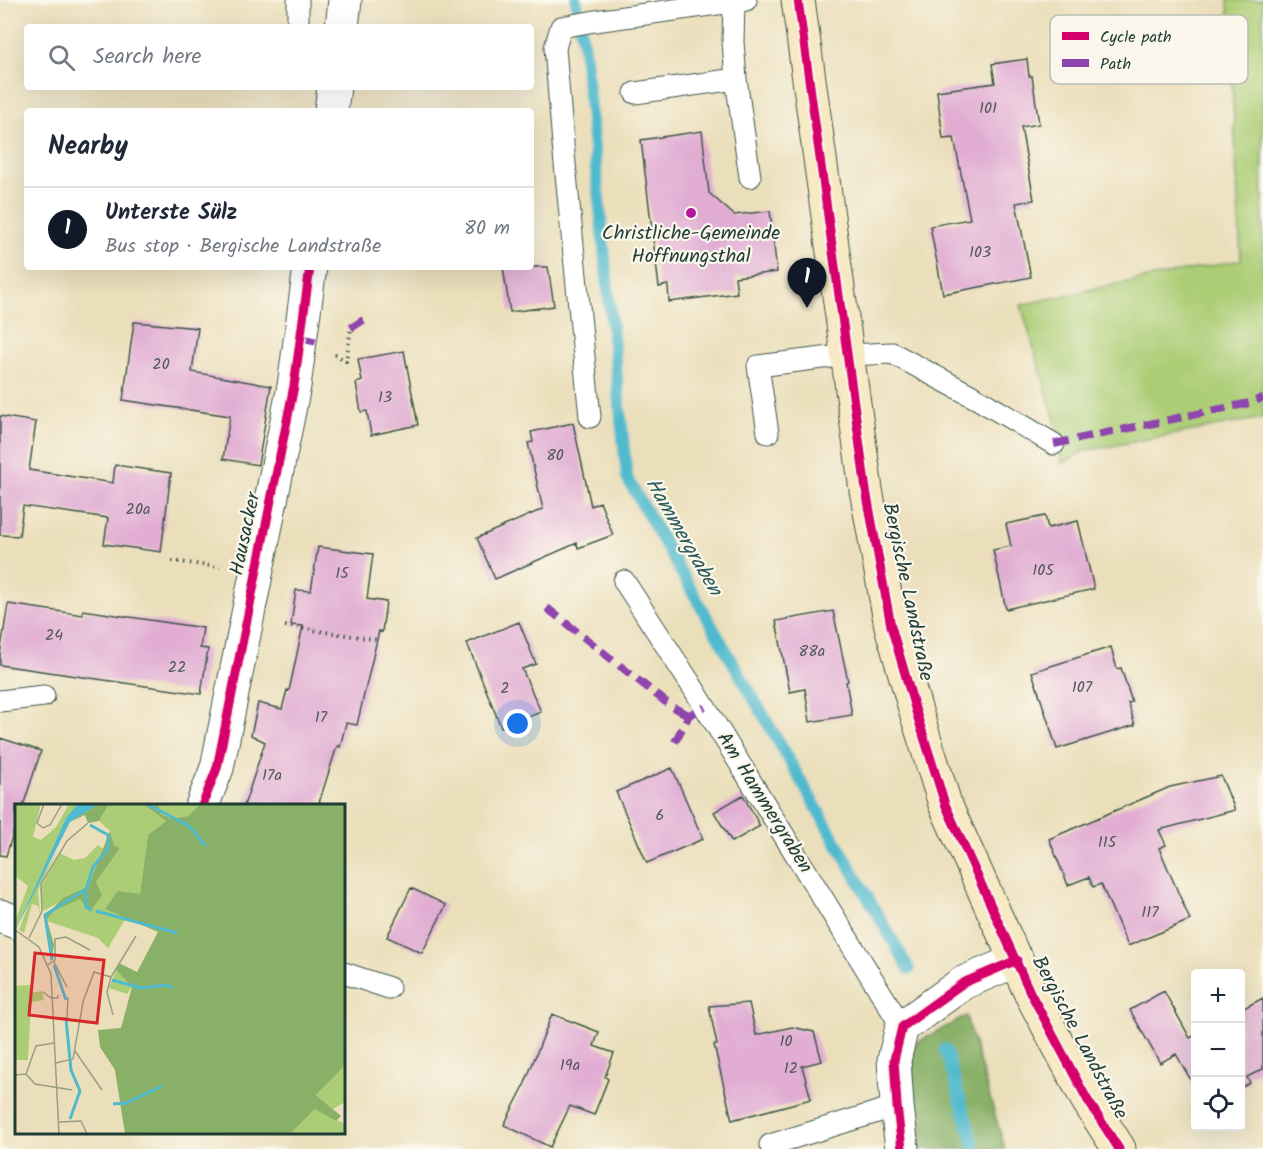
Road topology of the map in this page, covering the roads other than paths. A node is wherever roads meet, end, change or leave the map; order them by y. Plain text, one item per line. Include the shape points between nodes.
1 (298, 0) edge
2 (345, 0) edge
3 (798, 0) edge
4 (740, 1) edge
5 (298, 24) edge
6 (342, 24) edge
7 (736, 79) junction
8 (317, 90) edge
9 (334, 90) edge
10 (635, 93) dead end
11 (325, 108) edge
12 (331, 108) edge
13 (750, 177) dead end
14 (310, 270) edge
15 (848, 355) junction
16 (590, 417) dead end
17 (768, 433) dead end
18 (1054, 444) dead end
19 (624, 581) dead end
20 (44, 696) dead end
21 (0, 700) edge
22 (203, 804) edge
23 (0, 916) edge
24 (15, 922) edge
25 (1017, 960) junction
26 (345, 973) edge
27 (388, 988) dead end
28 (902, 1027) junction
29 (897, 1106) junction
30 (770, 1145) dead end
31 (902, 1149) edge
32 (1119, 1149) edge

1 - 5 lane
2 - 6 street
3 - 15 main road, Bergische Landstraße
4 - 7 lane via 733,42
4 - 16 lane via 561,27 555,48
7 - 10 lane
7 - 13 lane
8 - 11 lane
9 - 12 street
14 - 22 street, Hausacker via 288,420 217,768
15 - 17 lane via 758,366
15 - 18 lane via 892,353
15 - 25 main road, Bergische Landstraße via 866,490 891,626 945,804
19 - 28 lane, Am Hammergraben
20 - 21 lane
23 - 24 street
25 - 28 street via 963,983
25 - 32 main road, Bergische Landstraße via 1087,1099
26 - 27 lane
28 - 29 street via 894,1060
29 - 30 lane
29 - 31 street

